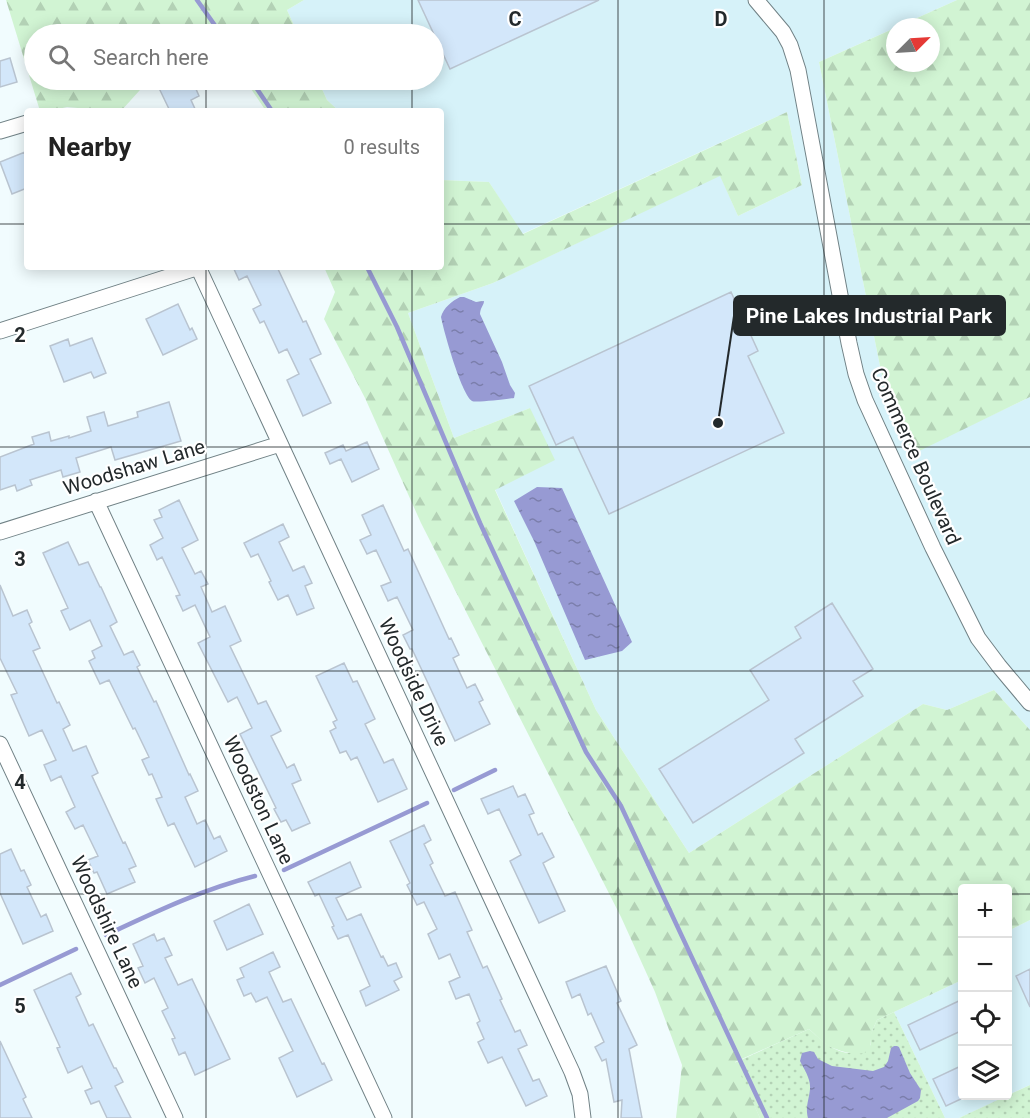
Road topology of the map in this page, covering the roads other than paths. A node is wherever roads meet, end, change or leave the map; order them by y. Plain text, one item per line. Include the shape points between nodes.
1 (756, 0) edge
2 (24, 124) edge
3 (0, 131) edge
4 (190, 270) edge
5 (200, 270) edge
6 (0, 331) edge
7 (280, 444) junction
8 (96, 501) junction
9 (0, 532) edge
10 (1030, 702) edge
11 (0, 744) edge
12 (175, 1118) edge
13 (384, 1118) edge
14 (583, 1118) edge

1 - 10 street, Commerce Boulevard via 787,39 798,70 849,343 865,400 978,638
2 - 3 street
4 - 6 street
5 - 7 street, Woodside Drive
7 - 8 street, Woodshaw Lane
7 - 14 street, Woodside Drive via 572,1072
8 - 9 street, Woodshaw Lane
8 - 13 street, Woodston Lane
11 - 12 street, Woodshire Lane

